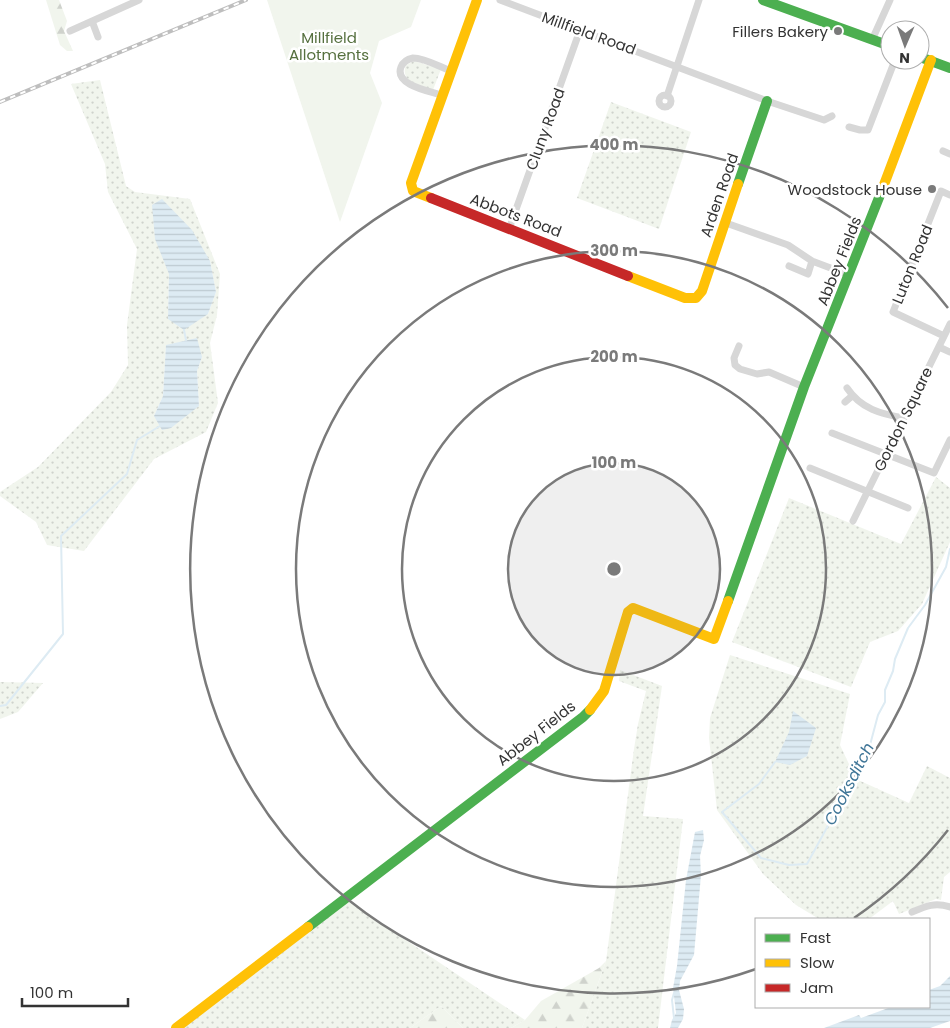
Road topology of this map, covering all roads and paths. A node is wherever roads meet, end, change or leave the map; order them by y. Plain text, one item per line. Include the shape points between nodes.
1 (140, 0) edge
2 (477, 0) edge
3 (500, 0) edge
4 (700, 0) edge
5 (763, 0) edge
6 (890, 0) edge
7 (92, 21) junction
8 (580, 30) junction
9 (70, 31) dead end
10 (98, 37) dead end
11 (872, 40) junction
12 (880, 43) edge
13 (931, 60) joint
14 (677, 66) junction
15 (950, 68) edge
16 (451, 70) junction
17 (891, 70) edge
18 (441, 96) junction
19 (667, 96) dead end
20 (767, 101) junction
21 (832, 116) dead end
22 (849, 126) dead end
23 (950, 195) edge
24 (726, 223) junction
25 (509, 229) junction
26 (812, 260) junction
27 (789, 266) dead end
28 (849, 275) junction
29 (696, 298) joint
30 (950, 324) edge
31 (944, 336) junction
32 (739, 346) dead end
33 (939, 347) junction
34 (950, 352) edge
35 (804, 388) junction
36 (847, 388) dead end
37 (852, 396) junction
38 (845, 402) dead end
39 (904, 418) junction
40 (832, 434) dead end
41 (950, 440) edge
42 (885, 455) junction
43 (810, 468) dead end
44 (867, 492) junction
45 (908, 508) dead end
46 (852, 521) dead end
47 (950, 908) edge
48 (912, 912) dead end
49 (176, 1028) edge

1 - 7 street
2 - 16 street
3 - 8 street, Millfield Road
4 - 14 street
5 - 11 street
6 - 11 street
7 - 9 street
7 - 10 street
8 - 14 street, Millfield Road
8 - 25 street, Cluny Road
11 - 12 street
13 - 15 street
13 - 28 street, Abbey Fields
14 - 19 street
14 - 20 street, Millfield Road
16 - 18 street
16 - 18 street via 415,58 405,62 401,68 405,82
17 - 22 street via 868,130
18 - 25 street, Abbots Road via 411,188
20 - 21 street, Millfield Road via 824,120
20 - 24 street, Arden Road
23 - 31 street, Luton Road via 941,191 893,312
24 - 26 street via 788,245
24 - 29 street, Arden Road via 702,291
25 - 29 street, Abbots Road via 684,298
26 - 27 street via 808,274
26 - 28 street
28 - 35 street, Abbey Fields
30 - 31 street, Gordon Square
31 - 33 street, Gordon Square
32 - 35 street via 734,358 740,369 757,374 769,372
33 - 34 street
33 - 39 street, Gordon Square
35 - 49 street, Abbey Fields via 714,639 633,608 628,612 604,691 583,717
36 - 37 street
37 - 38 street
37 - 39 street via 872,410
39 - 42 street, Gordon Square
40 - 42 street
41 - 42 street via 934,473
42 - 44 street, Gordon Square
43 - 44 street
44 - 45 street
44 - 46 street, Gordon Square
47 - 48 street via 936,904

